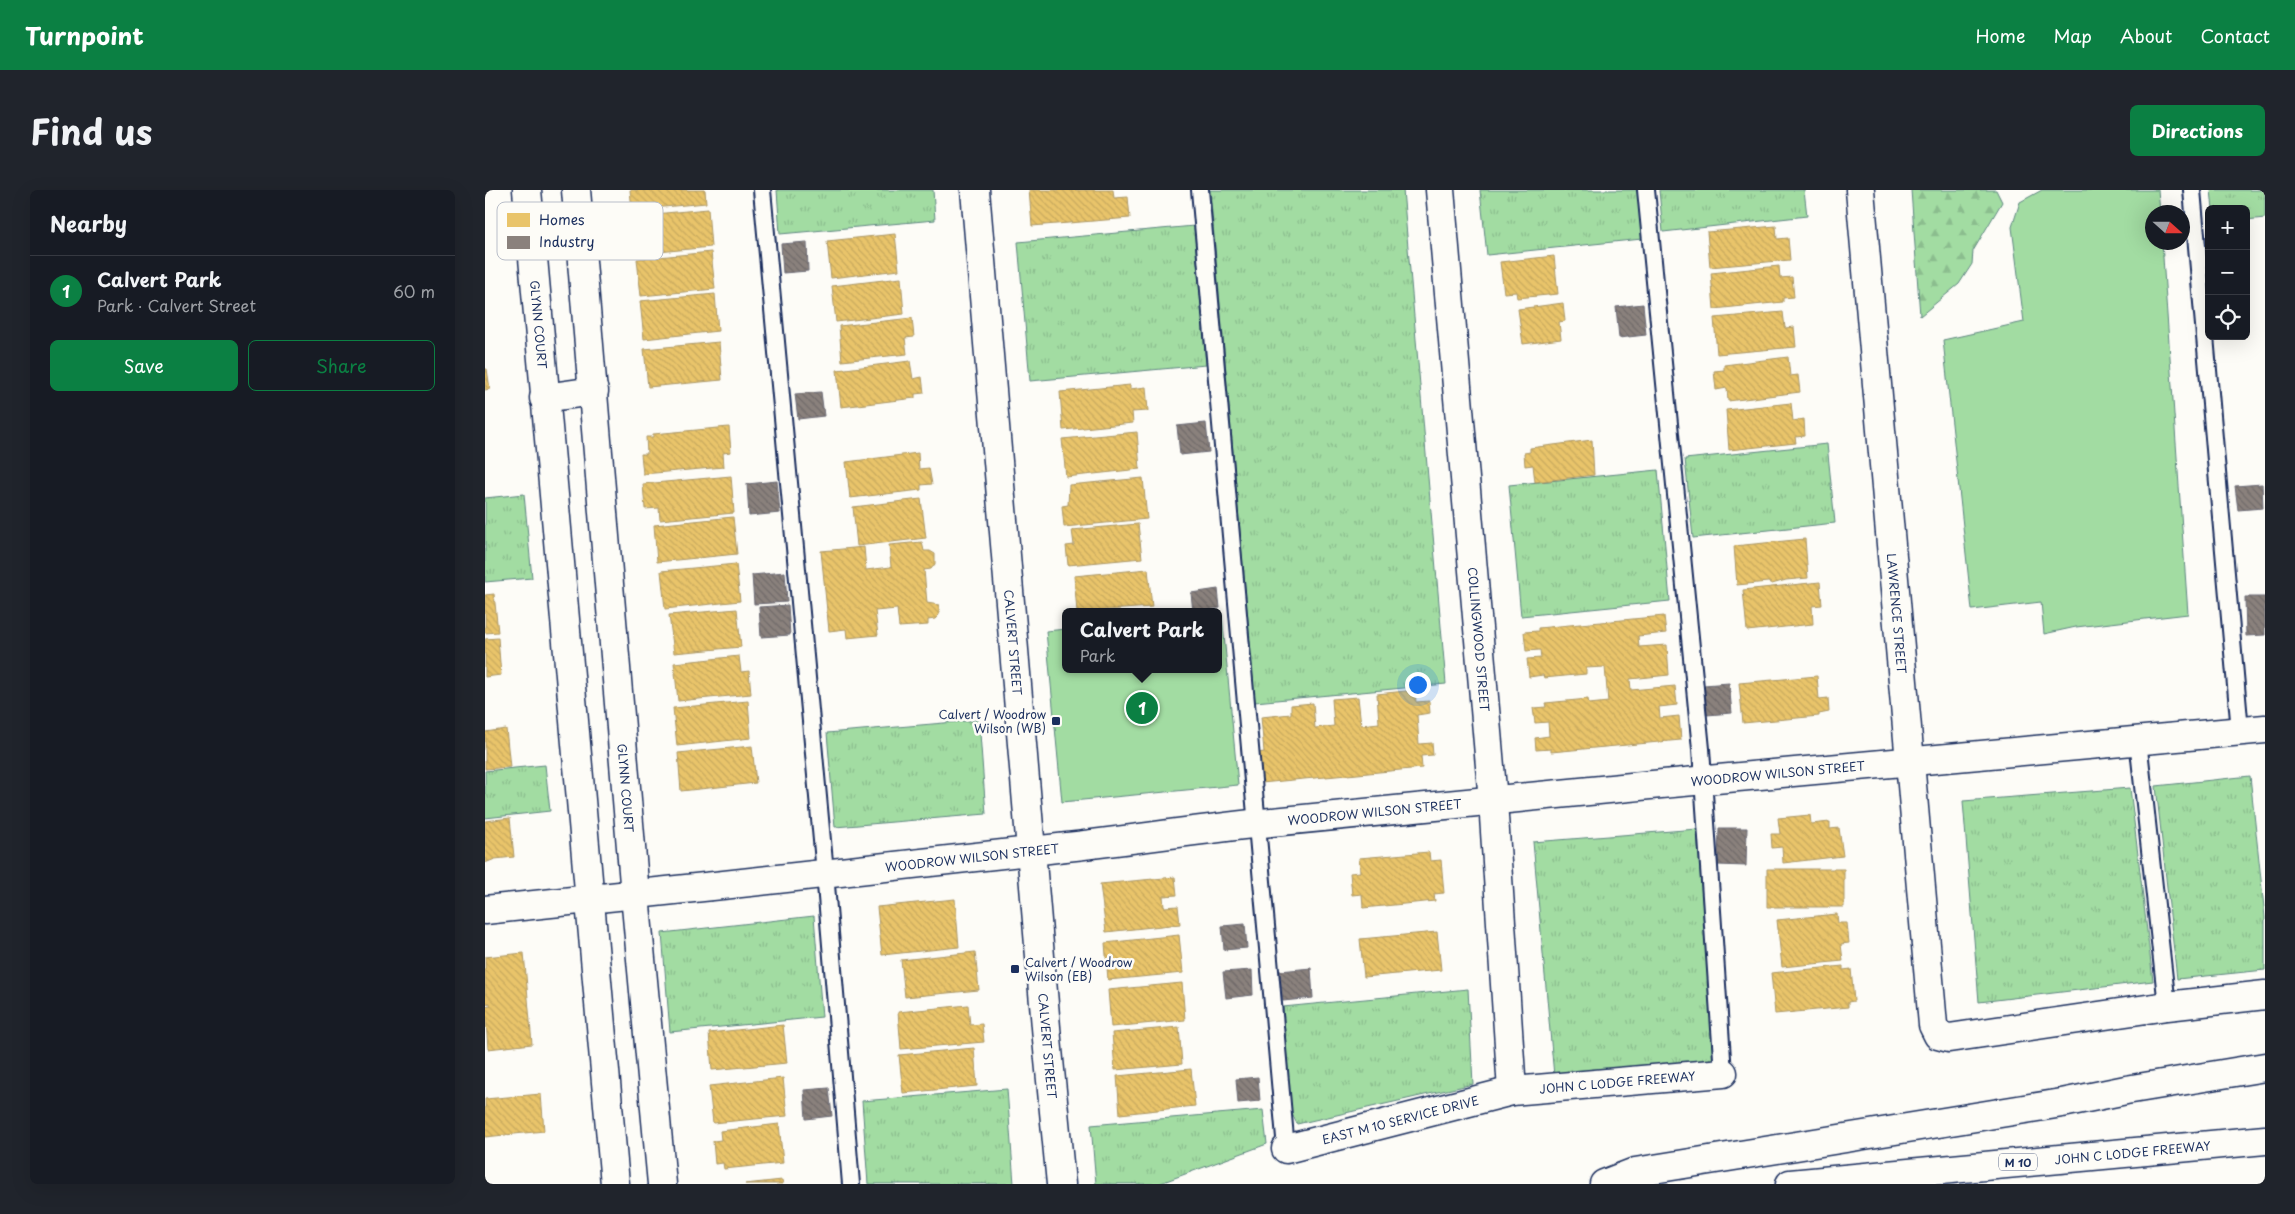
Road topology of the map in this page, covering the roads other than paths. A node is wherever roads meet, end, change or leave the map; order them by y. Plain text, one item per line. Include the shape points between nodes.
1 (762, 190) edge
2 (975, 190) edge
3 (1200, 190) edge
4 (1440, 190) edge
5 (1646, 190) edge
6 (1860, 190) edge
7 (2192, 190) edge
8 (533, 260) edge
9 (582, 260) edge
10 (594, 391) junction
11 (545, 398) junction
12 (2253, 730) edge
13 (2138, 740) junction
14 (1910, 761) junction
15 (1703, 780) junction
16 (1493, 801) junction
17 (1257, 824) junction
18 (1031, 851) junction
19 (825, 873) junction
20 (635, 895) junction
21 (590, 901) junction
22 (485, 910) edge
23 (2265, 995) edge
24 (2167, 1006) junction
25 (2265, 1067) edge
26 (1723, 1073) joint
27 (1512, 1090) junction
28 (2265, 1140) edge
29 (1287, 1149) joint
30 (615, 1184) edge
31 (662, 1184) edge
32 (851, 1184) edge
33 (1061, 1184) edge
34 (1604, 1184) edge
35 (1790, 1184) edge

1 - 19 lane
2 - 18 main road, CALVERT STREET
3 - 17 lane
4 - 16 main road, COLLINGWOOD STREET
5 - 15 lane
6 - 14 main road, LAWRENCE STREET
7 - 12 lane
8 - 11 main road, GLYNN COURT
9 - 10 main road, GLYNN COURT
10 - 11 main road
10 - 20 main road, GLYNN COURT
11 - 21 main road, GLYNN COURT
12 - 13 main road, WOODROW WILSON STREET
13 - 14 main road, WOODROW WILSON STREET
13 - 24 lane
14 - 15 main road, WOODROW WILSON STREET
14 - 24 main road, LAWRENCE STREET via 1932,1019 1938,1035 1949,1038
15 - 16 main road, WOODROW WILSON STREET
15 - 26 lane
16 - 17 main road, WOODROW WILSON STREET
16 - 27 main road, COLLINGWOOD STREET
17 - 18 main road, WOODROW WILSON STREET
17 - 29 lane
18 - 19 main road, WOODROW WILSON STREET
18 - 33 main road, CALVERT STREET
19 - 20 main road, WOODROW WILSON STREET
19 - 32 lane
20 - 21 main road, WOODROW WILSON STREET
20 - 31 main road, GLYNN COURT
21 - 22 main road, WOODROW WILSON STREET
21 - 30 main road, GLYNN COURT
23 - 24 main road
25 - 34 main road via 2062,1104 1635,1172
26 - 27 main road, JOHN C LODGE FREEWAY
27 - 29 main road, EAST M 10 SERVICE DRIVE
28 - 35 main road, JOHN C LODGE FREEWAY / M 10

